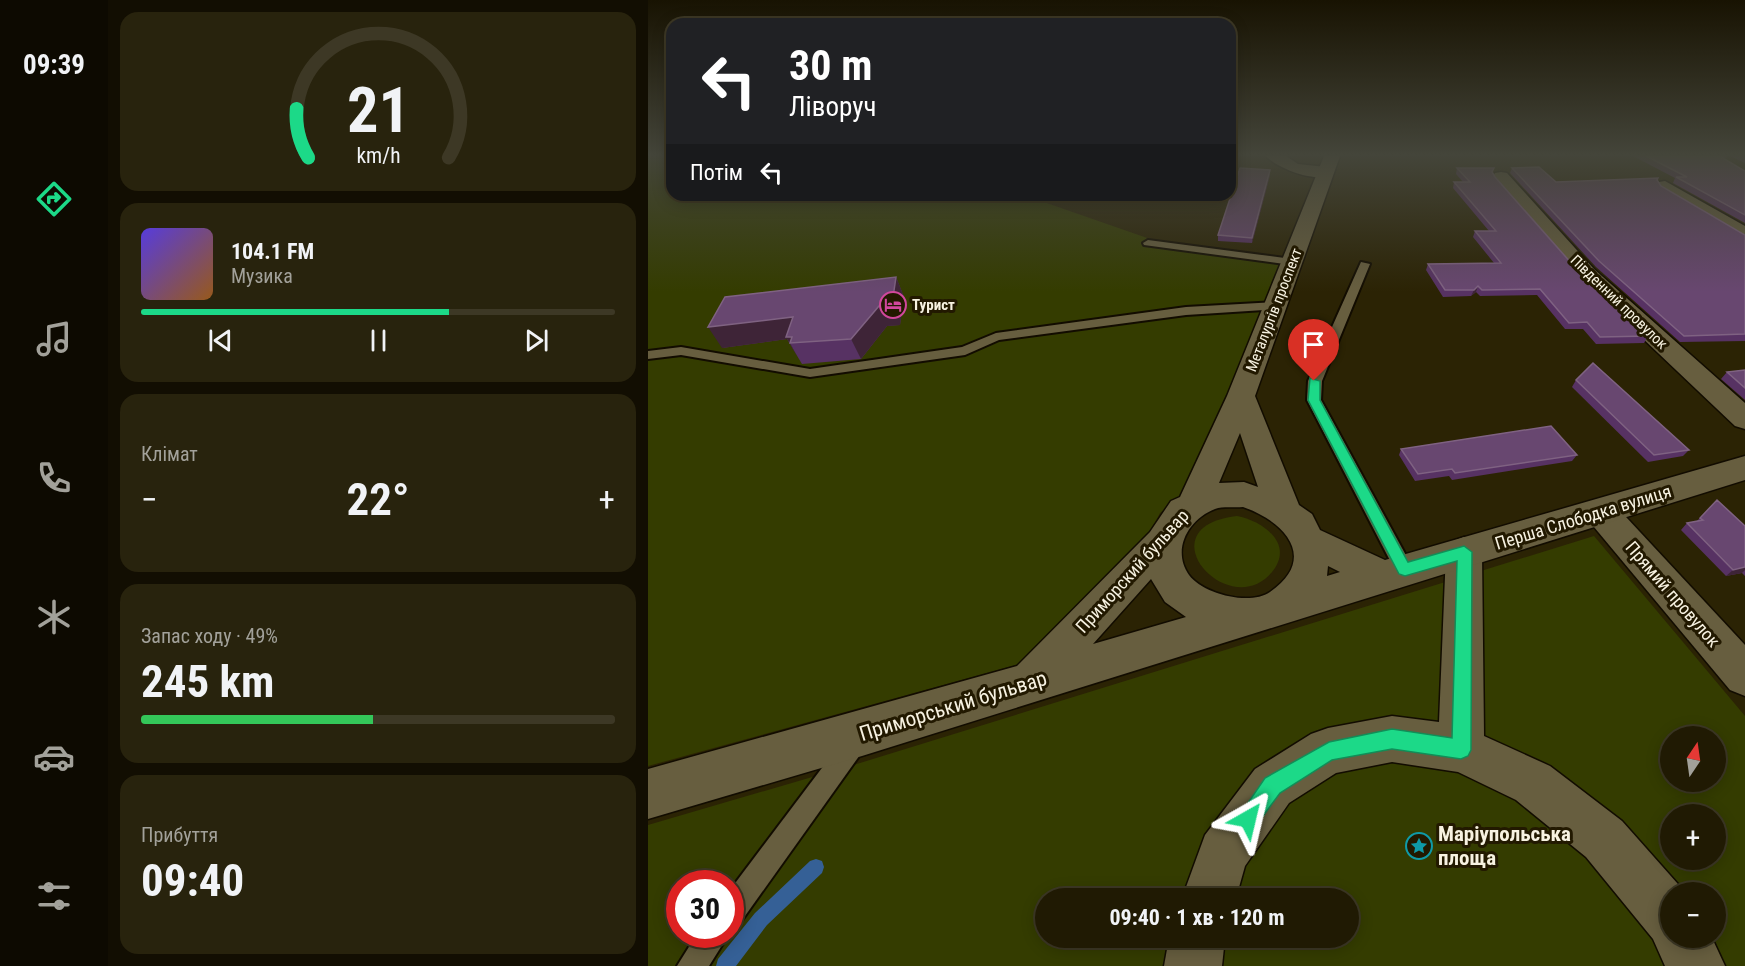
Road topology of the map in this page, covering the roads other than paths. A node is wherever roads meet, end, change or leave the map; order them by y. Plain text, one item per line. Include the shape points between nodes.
1 (1315, 201) edge
2 (1519, 201) edge
3 (1690, 201) edge
4 (1745, 235) edge
5 (1148, 243) dead end
6 (1292, 262) junction
7 (1365, 264) dead end
8 (1275, 306) junction
9 (648, 355) edge
10 (1241, 396) junction
11 (1745, 419) edge
12 (1745, 468) edge
13 (1194, 503) junction
14 (1283, 508) junction
15 (1601, 512) junction
16 (1310, 541) junction
17 (1163, 542) junction
18 (1464, 552) junction
19 (1394, 573) junction
20 (1269, 610) junction
21 (1745, 676) edge
22 (1031, 682) junction
23 (862, 733) junction
24 (1461, 750) junction
25 (648, 794) edge
26 (1212, 888) edge
27 (744, 894) edge
28 (1660, 906) edge
29 (705, 948) edge
30 (1196, 948) edge
31 (1686, 948) edge
32 (692, 966) edge
33 (1193, 966) edge
34 (1696, 966) edge

1 - 6 street, Металургів проспект
2 - 11 street, Південний провулок via 1623,308
3 - 4 street
5 - 6 lane
6 - 8 street, Металургів проспект
7 - 19 lane via 1314,381 1314,400
8 - 9 lane via 1186,311 996,337 965,351 810,373 681,351
8 - 10 street, Металургів проспект
10 - 13 street, Металургів проспект
10 - 14 street
12 - 15 street, Перша Слободка вулиця
13 - 14 street, Приморский бульвар via 1219,495 1246,495
13 - 17 street, Приморский бульвар via 1174,520
14 - 16 street via 1295,517
15 - 18 street, Перша Слободка вулиця
15 - 21 street, Прямий провулок
16 - 19 street
16 - 20 street via 1312,570 1306,584
17 - 20 street via 1164,568 1170,580 1192,601 1222,614
17 - 22 street, Приморский бульвар
18 - 19 street, Перша Слободка вулиця
18 - 24 street
19 - 20 street, Перша Слободка вулиця
20 - 22 street, Приморський бульвар
22 - 23 street, Приморський бульвар
23 - 25 street, Приморський бульвар
23 - 27 lane
24 - 26 street via 1392,739 1329,751 1272,786 1223,853
24 - 28 street via 1533,783 1604,839
29 - 32 lane
30 - 33 street
31 - 34 street

